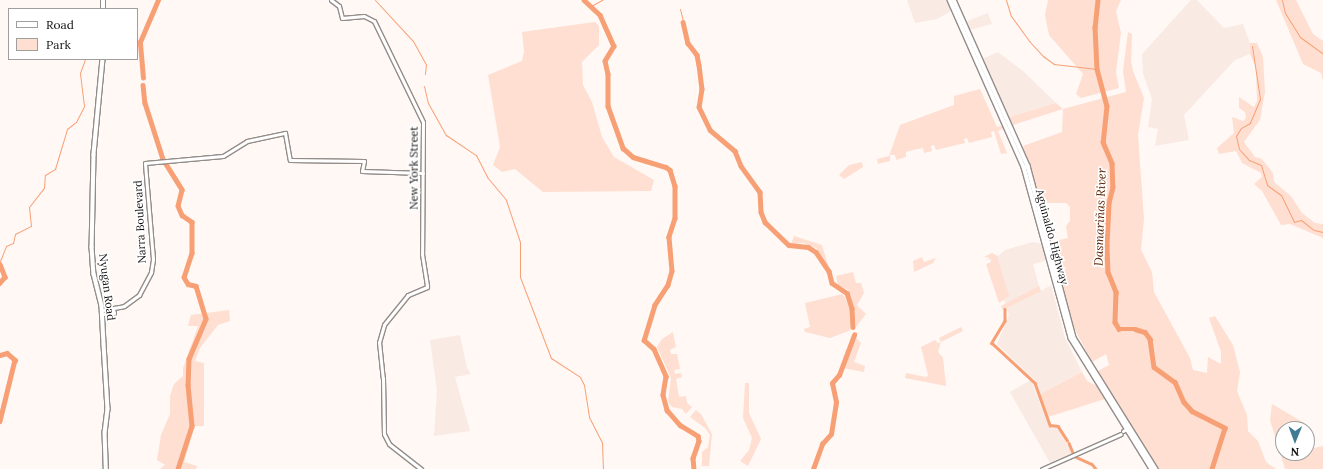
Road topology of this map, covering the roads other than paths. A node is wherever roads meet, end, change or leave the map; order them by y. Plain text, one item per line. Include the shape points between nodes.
1 (331, 0) edge
2 (950, 0) edge
3 (954, 0) edge
4 (103, 60) edge
5 (1014, 139) junction
6 (424, 174) junction
7 (102, 312) junction
8 (1112, 401) junction
9 (1128, 430) junction
10 (106, 469) edge
11 (421, 469) edge
12 (1042, 469) edge
13 (1152, 469) edge
14 (1156, 469) edge

1 - 6 street, New York Street via 339,6 342,18 370,17 379,28 423,122
2 - 5 main road, Aguinaldo Highway
3 - 5 main road, Aguinaldo Highway
4 - 7 main road, Nyugan Road via 94,155 92,247 94,274
5 - 8 main road, Aguinaldo Highway via 1031,176 1062,305 1074,338
6 - 7 street, Narra Boulevard via 362,171 364,161 291,157 285,133 248,141 223,156 145,163 153,259 151,272 139,295 124,306
6 - 11 street, New York Street via 422,266 427,287 408,295 384,325 378,342 385,439
7 - 10 main road, Nyugan Road via 108,409 105,432
8 - 9 main road, Aguinaldo Highway
8 - 14 main road, Aguinaldo Highway
9 - 12 street
9 - 13 main road, Aguinaldo Highway

